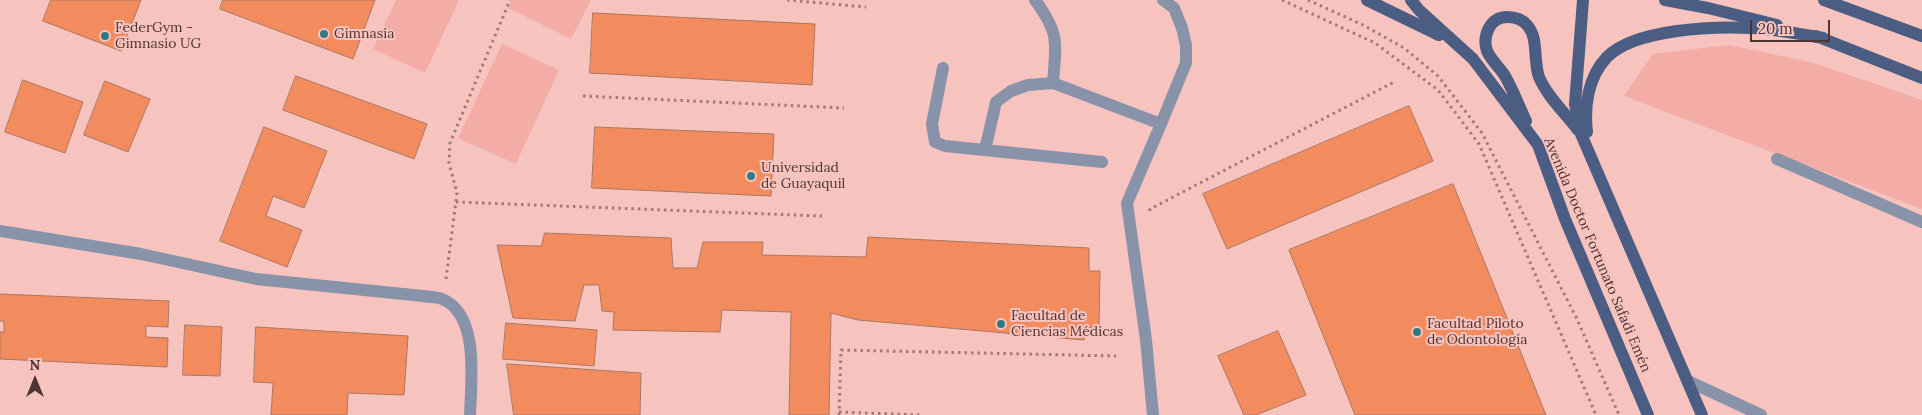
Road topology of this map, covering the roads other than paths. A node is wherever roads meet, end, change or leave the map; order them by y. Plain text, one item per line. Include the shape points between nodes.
1 (1035, 0) edge
2 (1163, 0) edge
3 (1367, 0) edge
4 (1411, 0) edge
5 (1583, 0) edge
6 (1665, 0) edge
7 (1693, 0) edge
8 (1824, 0) edge
9 (1708, 8) junction
10 (1922, 36) edge
11 (1823, 38) junction
12 (1452, 41) junction
13 (943, 68) dead end
14 (1922, 78) edge
15 (1053, 83) junction
16 (1162, 124) junction
17 (1581, 134) junction
18 (1538, 145) junction
19 (985, 150) junction
20 (1589, 152) junction
21 (1777, 159) dead end
22 (1102, 162) dead end
23 (1922, 222) edge
24 (0, 231) edge
25 (1688, 381) junction
26 (470, 415) edge
27 (1153, 415) edge
28 (1648, 415) edge
29 (1702, 415) edge
30 (1762, 415) edge

1 - 15 street via 1053,28 1056,44
2 - 16 street via 1174,8 1182,28 1186,63
3 - 12 main road
4 - 12 main road, Avenida Doctor Fortunato Safadi Emén
5 - 17 main road via 1575,95
6 - 9 main road
7 - 9 main road
8 - 10 main road
9 - 11 main road
11 - 14 main road
11 - 20 main road via 1751,28 1683,30 1658,33 1620,48 1599,68 1588,94
12 - 18 main road, Avenida Doctor Fortunato Safadi Emén via 1473,59
13 - 19 street via 932,124 935,142
15 - 16 street
15 - 19 street via 1028,85 1011,91 996,102
16 - 27 street via 1127,203
17 - 18 main road via 1539,76 1534,38 1529,26 1520,19 1501,17 1487,29 1487,51 1505,76
17 - 20 main road
18 - 28 main road, Avenida Doctor Fortunato Safadi Emén
19 - 22 street
20 - 25 main road
21 - 23 street
24 - 26 street via 141,254 256,279 443,300 458,310 471,343
25 - 29 main road
25 - 30 street

